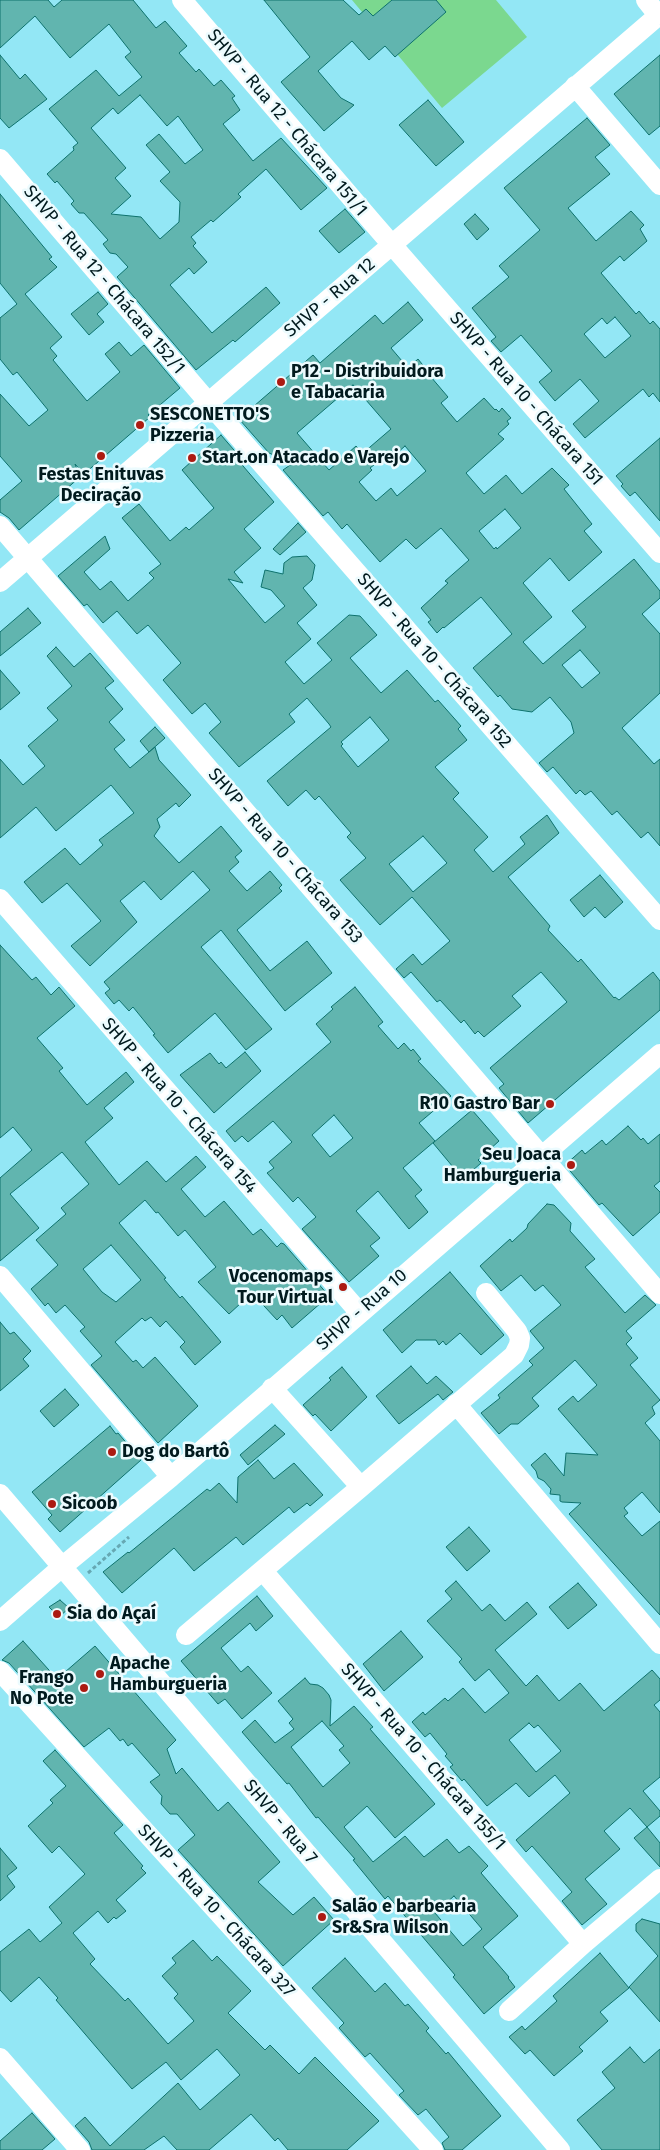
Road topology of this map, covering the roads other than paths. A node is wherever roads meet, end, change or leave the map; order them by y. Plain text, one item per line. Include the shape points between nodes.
1 (182, 0) edge
2 (655, 10) edge
3 (575, 86) junction
4 (0, 159) edge
5 (660, 185) edge
6 (392, 246) junction
7 (208, 402) junction
8 (0, 526) edge
9 (660, 553) edge
10 (28, 558) junction
11 (0, 582) edge
12 (0, 899) edge
13 (660, 920) edge
14 (660, 1054) edge
15 (541, 1155) junction
16 (0, 1276) edge
17 (486, 1293) dead end
18 (660, 1294) edge
19 (359, 1312) junction
20 (272, 1388) junction
21 (456, 1404) junction
22 (171, 1477) junction
23 (361, 1487) junction
24 (0, 1494) edge
25 (63, 1566) junction
26 (263, 1571) junction
27 (0, 1621) edge
28 (186, 1635) dead end
29 (660, 1644) edge
30 (0, 1671) edge
31 (660, 1879) edge
32 (583, 1944) junction
33 (509, 2011) dead end
34 (0, 2058) edge
35 (80, 2150) edge
36 (433, 2150) edge
37 (560, 2150) edge

1 - 6 street, SHVP - Rua 12 - Chácara 151/1
2 - 3 street, SHVP - Rua 12
3 - 5 street
3 - 6 street, SHVP - Rua 12
4 - 7 street, SHVP - Rua 12 - Chácara 152/1
6 - 7 street, SHVP - Rua 12
6 - 9 street, SHVP - Rua 10 - Chácara 151
7 - 10 street, SHVP - Rua 12
7 - 13 street, SHVP - Rua 10 - Chácara 152
8 - 10 street, SHVP - Rua 10 - Chácara 153
10 - 11 street, SHVP - Rua 12
10 - 15 street, SHVP - Rua 10 - Chácara 153
12 - 19 street, SHVP - Rua 10 - Chácara 154
14 - 15 street, SHVP - Rua 10
15 - 18 street, SHVP - Rua 10 - Chácara 153
15 - 19 street, SHVP - Rua 10
16 - 22 street
17 - 21 street via 517,1331 519,1344 514,1355
19 - 20 street, SHVP - Rua 10
20 - 22 street, SHVP - Rua 10
20 - 23 street
21 - 23 street
21 - 29 street
22 - 25 street, SHVP - Rua 10
23 - 26 street
24 - 25 street, SHVP - Rua 7
25 - 27 street, SHVP - Rua 10
25 - 37 street, SHVP - Rua 7
26 - 28 street
26 - 32 street, SHVP - Rua 10 - Chácara 155/1
30 - 36 street, SHVP - Rua 10 - Chácara 327
31 - 32 street
32 - 33 street
34 - 35 street

